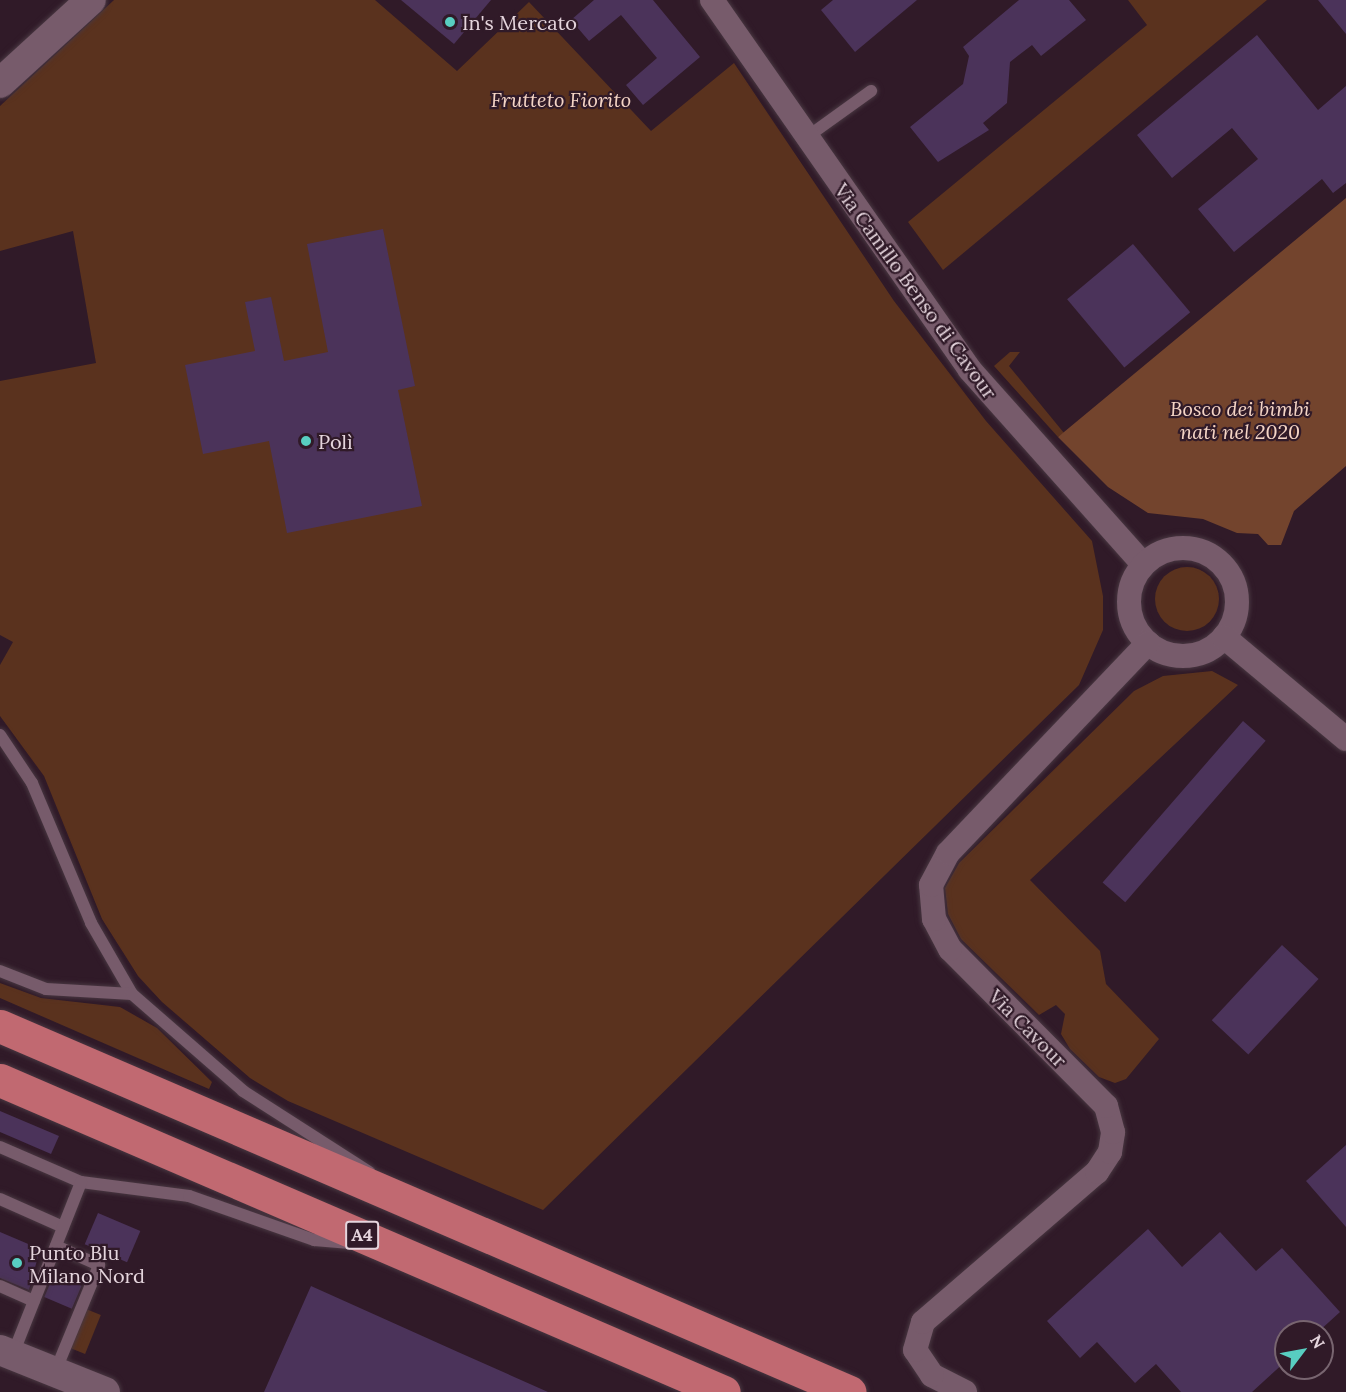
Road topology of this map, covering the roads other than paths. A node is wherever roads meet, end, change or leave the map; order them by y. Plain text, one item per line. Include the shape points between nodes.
1 (91, 0) edge
2 (712, 0) edge
3 (0, 83) edge
4 (871, 91) dead end
5 (807, 137) junction
6 (1143, 564) junction
7 (1224, 638) junction
8 (1148, 643) junction
9 (0, 735) edge
10 (1346, 739) edge
11 (0, 971) edge
12 (132, 994) junction
13 (0, 1026) edge
14 (0, 1080) edge
15 (0, 1147) edge
16 (81, 1182) junction
17 (390, 1190) junction
18 (0, 1199) edge
19 (63, 1227) junction
20 (387, 1245) junction
21 (56, 1246) junction
22 (0, 1286) edge
23 (34, 1301) junction
24 (6, 1353) edge
25 (55, 1372) junction
26 (105, 1392) edge
27 (724, 1392) edge
28 (850, 1392) edge
29 (965, 1392) edge

1 - 3 street
2 - 5 street, Via Camillo Benso di Cavour
4 - 5 lane
5 - 6 street, Via Camillo Benso di Cavour via 977,379
6 - 7 street via 1176,548 1200,550 1221,563 1234,584 1237,607
6 - 8 street via 1131,586 1129,611
7 - 8 street via 1193,655 1169,654
7 - 10 street
8 - 29 street, Via Cavour via 948,854 931,885 934,919 950,949 1106,1106 1113,1132 1110,1152 1097,1172 923,1322 915,1350 932,1375
9 - 12 lane via 32,783 94,931
11 - 12 lane via 46,989
12 - 17 lane via 243,1091 341,1150
13 - 17 highway
14 - 20 highway, A4
15 - 16 lane
16 - 19 lane
16 - 20 lane via 129,1186 227,1206 314,1240
17 - 28 highway
18 - 19 lane
19 - 21 lane
20 - 27 highway, A4
21 - 23 lane
21 - 25 lane via 99,1264
22 - 23 lane
23 - 24 lane
24 - 25 street
25 - 26 street

